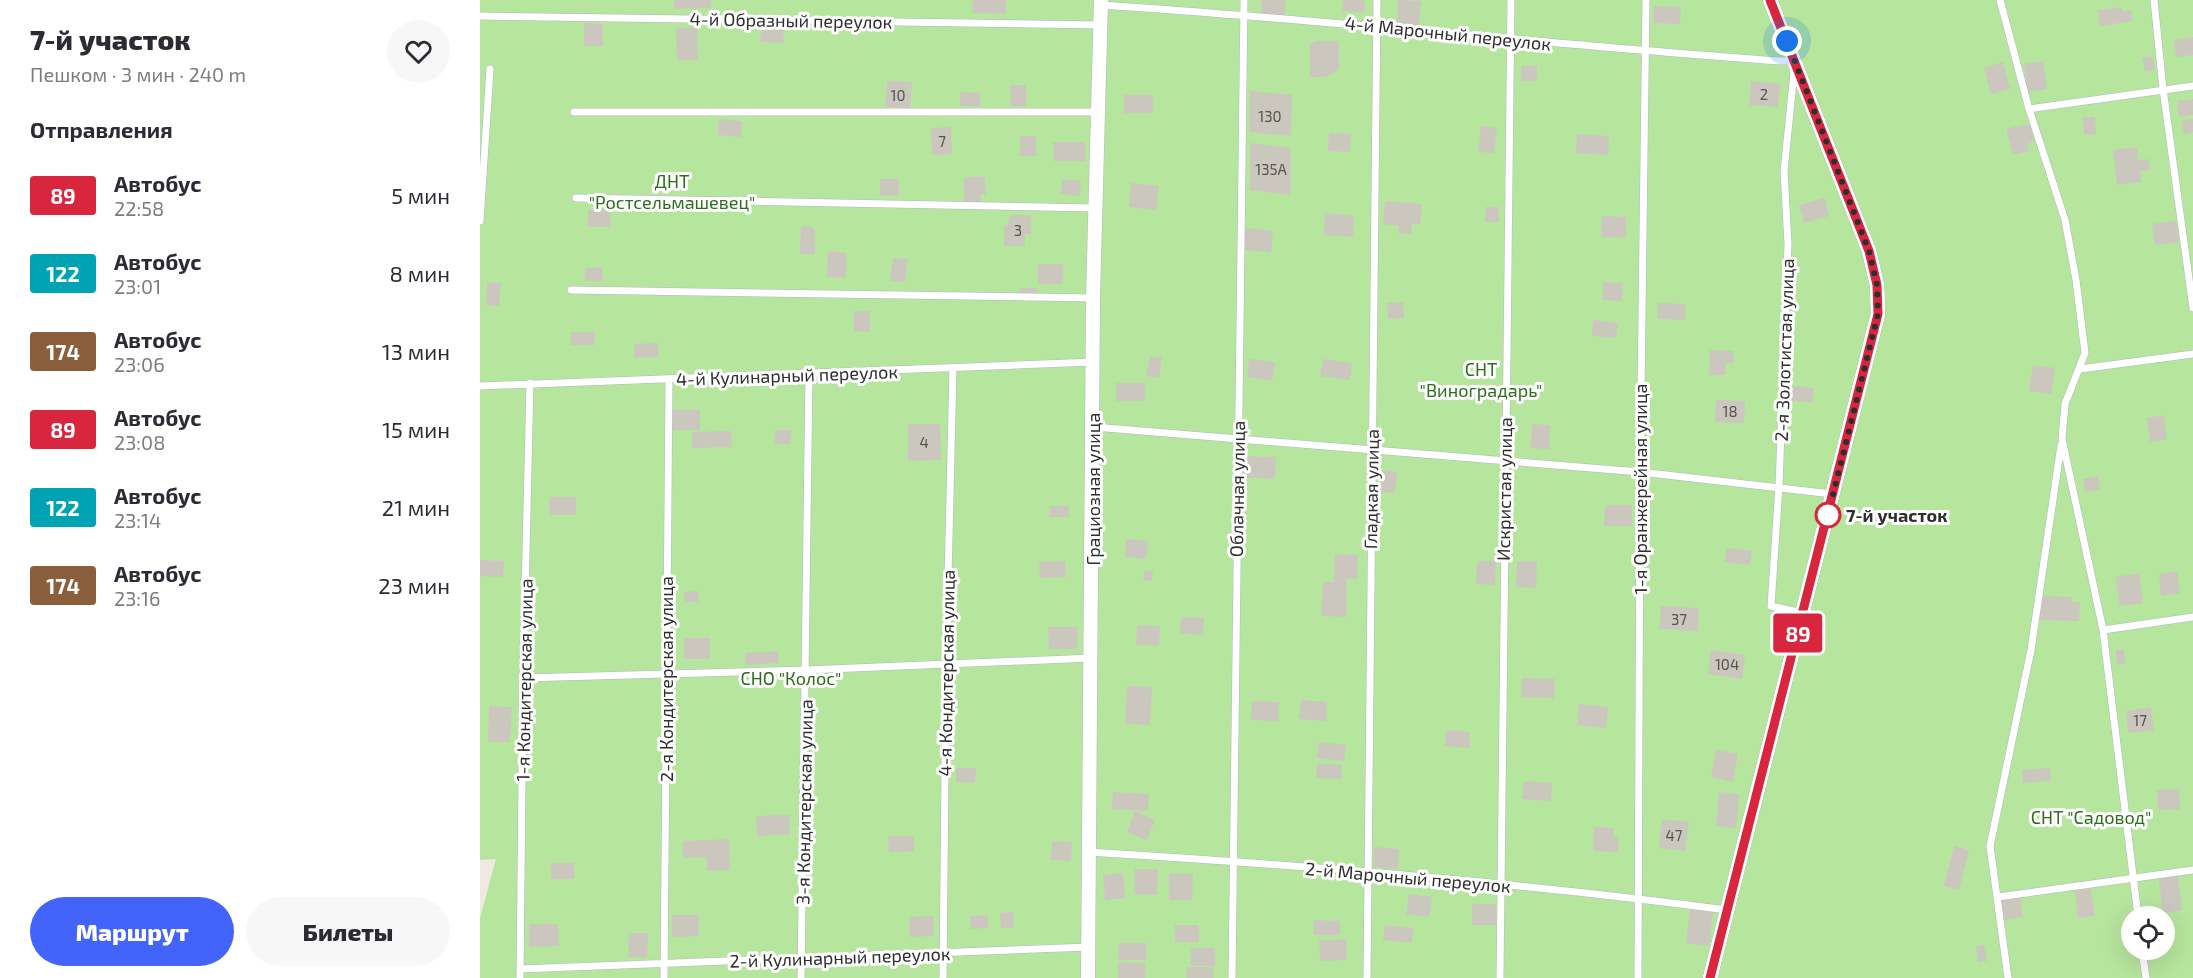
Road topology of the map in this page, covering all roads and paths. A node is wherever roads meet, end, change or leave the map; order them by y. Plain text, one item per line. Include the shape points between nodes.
1 (1244, 0) edge
2 (1377, 0) edge
3 (1511, 0) edge
4 (1646, 0) edge
5 (1770, 0) edge
6 (2000, 0) edge
7 (2154, 0) edge
8 (1101, 2) edge
9 (1243, 14) junction
10 (480, 16) edge
11 (1101, 25) junction
12 (1377, 25) junction
13 (1509, 40) junction
14 (1643, 52) junction
15 (1795, 62) junction
16 (490, 69) dead end
17 (2193, 86) edge
18 (2163, 89) junction
19 (2030, 109) junction
20 (574, 112) dead end
21 (1099, 112) junction
22 (576, 198) dead end
23 (1097, 208) junction
24 (480, 221) edge
25 (572, 290) dead end
26 (1093, 298) junction
27 (2193, 308) edge
28 (2193, 354) edge
29 (1094, 362) junction
30 (953, 368) junction
31 (2080, 369) junction
32 (809, 374) junction
33 (669, 380) junction
34 (530, 383) junction
35 (480, 386) edge
36 (1094, 428) junction
37 (2062, 439) junction
38 (1238, 440) junction
39 (1371, 452) junction
40 (1505, 462) junction
41 (1640, 472) junction
42 (1779, 486) junction
43 (1834, 494) junction
44 (1803, 613) junction
45 (2193, 617) edge
46 (2103, 630) junction
47 (1092, 658) junction
48 (946, 664) junction
49 (806, 670) junction
50 (666, 675) junction
51 (523, 678) junction
52 (1088, 852) junction
53 (1232, 860) junction
54 (2193, 870) edge
55 (1367, 873) junction
56 (2133, 878) junction
57 (1500, 886) junction
58 (1998, 897) junction
59 (1636, 898) junction
60 (2137, 906) edge
61 (1727, 910) junction
62 (1089, 947) junction
63 (943, 953) junction
64 (801, 960) junction
65 (2143, 960) edge
66 (664, 964) junction
67 (520, 969) junction
68 (520, 978) edge
69 (664, 978) edge
70 (801, 978) edge
71 (943, 978) edge
72 (1088, 978) edge
73 (1232, 978) edge
74 (1367, 978) edge
75 (1500, 978) edge
76 (1638, 978) edge
77 (1710, 978) edge
78 (2008, 978) edge
79 (2146, 978) edge

1 - 9 lane, Облачная улица
2 - 12 lane, Гладкая улица
3 - 13 lane, Искристая улица
4 - 14 lane, 1-я Оранжерейная улица
5 - 15 street
6 - 19 lane
7 - 18 lane
8 - 9 lane, 4-й Марочный переулок
8 - 11 street, Грациозная улица
9 - 12 lane, 4-й Марочный переулок
9 - 38 lane, Облачная улица
10 - 11 lane, 4-й Образный переулок
11 - 21 street, Грациозная улица
12 - 13 lane, 4-й Марочный переулок
12 - 39 lane, Гладкая улица
13 - 14 lane, 4-й Марочный переулок
13 - 40 lane, Искристая улица
14 - 15 lane, 4-й Марочный переулок
14 - 41 lane, 1-я Оранжерейная улица
15 - 42 lane, 2-я Золотистая улица via 1784,171 1788,244
15 - 43 street via 1869,251 1877,285 1878,314
16 - 24 lane
17 - 18 lane
18 - 19 lane
18 - 27 lane
19 - 31 lane via 2065,220 2085,352
20 - 21 lane
21 - 23 street, Грациозная улица
22 - 23 lane
23 - 26 street, Грациозная улица
25 - 26 lane
26 - 29 street, Грациозная улица
28 - 31 lane
29 - 30 lane, 4-й Кулинарный переулок
29 - 36 street, Грациозная улица
30 - 32 lane, 4-й Кулинарный переулок
30 - 48 lane, 4-я Кондитерская улица
31 - 37 lane via 2066,405
32 - 33 lane, 4-й Кулинарный переулок
32 - 49 lane, 3-я Кондитерская улица
33 - 34 lane, 4-й Кулинарный переулок
33 - 50 lane, 2-я Кондитерская улица
34 - 35 lane, 4-й Кулинарный переулок
34 - 51 lane, 1-я Кондитерская улица
36 - 38 lane
36 - 47 street, Грациозная улица
37 - 46 lane
37 - 58 lane via 2031,650 1990,846
38 - 39 lane
38 - 53 lane, Облачная улица
39 - 40 lane
39 - 55 lane, Гладкая улица
40 - 41 lane
40 - 57 lane, Искристая улица
41 - 42 lane
41 - 59 lane, 1-я Оранжерейная улица
42 - 43 lane
42 - 44 lane, 2-я Золотистая улица via 1771,606
43 - 44 street
44 - 61 street
45 - 46 lane
46 - 56 lane
47 - 48 lane
47 - 52 street, Грациозная улица
48 - 49 lane
48 - 63 lane, 4-я Кондитерская улица
49 - 50 lane
49 - 64 lane, 3-я Кондитерская улица
50 - 51 lane
50 - 66 lane, 2-я Кондитерская улица
51 - 67 lane, 1-я Кондитерская улица
52 - 53 lane, 2-й Марочный переулок
52 - 62 street, Грациозная улица
53 - 55 lane, 2-й Марочный переулок
53 - 73 lane, Облачная улица
54 - 56 lane
55 - 57 lane, 2-й Марочный переулок
55 - 74 lane, Гладкая улица
56 - 58 lane
56 - 60 lane
57 - 59 lane, 2-й Марочный переулок
57 - 75 lane, Искристая улица
58 - 78 lane
59 - 61 lane, 2-й Марочный переулок
59 - 76 lane, 1-я Оранжерейная улица
61 - 77 street
62 - 63 lane, 2-й Кулинарный переулок
62 - 72 street, Грациозная улица
63 - 64 lane, 2-й Кулинарный переулок
63 - 71 lane, 4-я Кондитерская улица
64 - 66 lane, 2-й Кулинарный переулок
64 - 70 lane, 3-я Кондитерская улица
65 - 79 lane
66 - 67 lane, 2-й Кулинарный переулок
66 - 69 lane, 2-я Кондитерская улица
67 - 68 lane, 1-я Кондитерская улица

